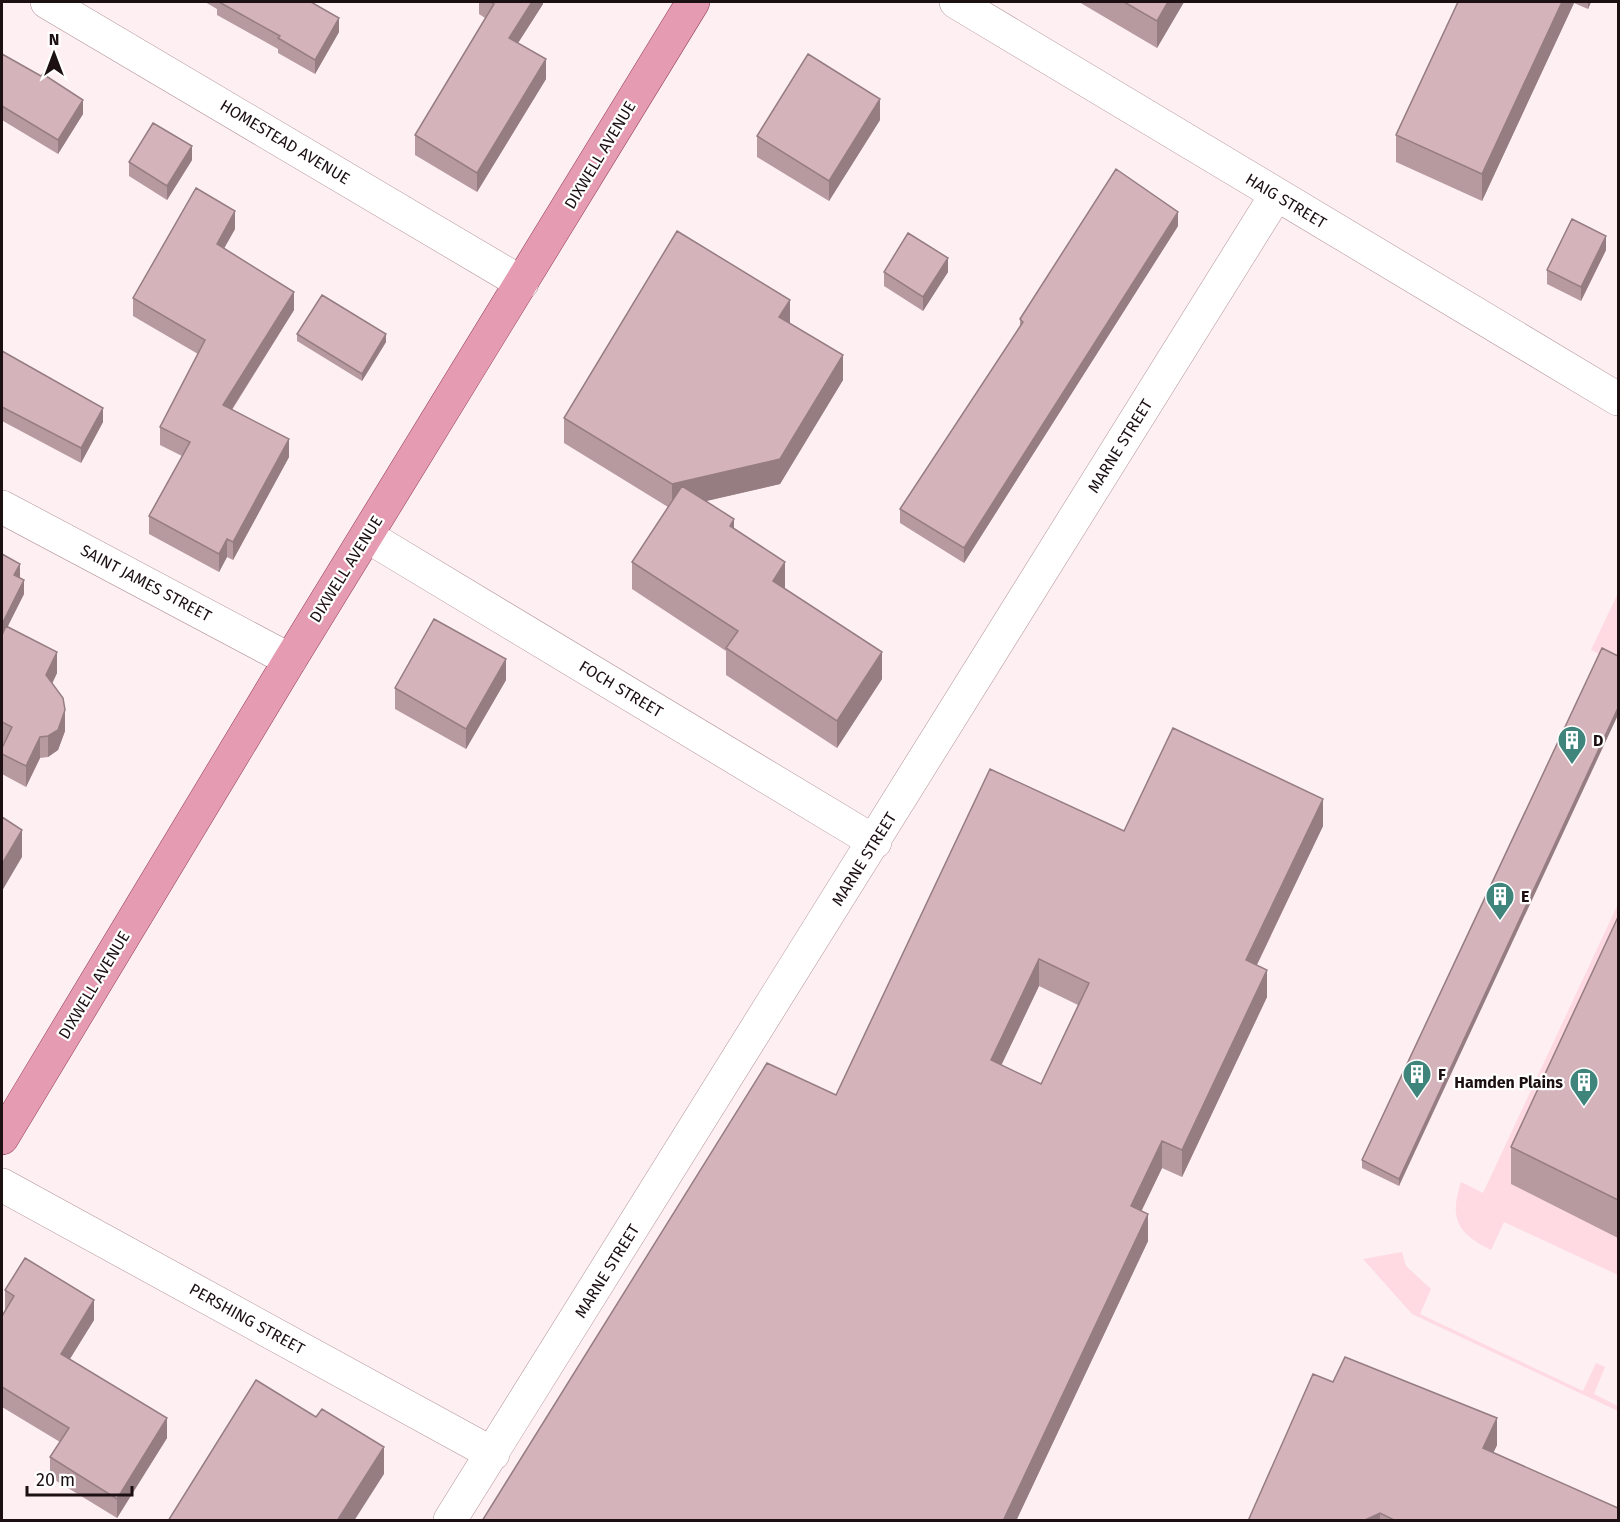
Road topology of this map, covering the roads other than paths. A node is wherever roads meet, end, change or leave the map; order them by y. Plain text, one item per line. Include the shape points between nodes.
1 (47, 2) edge
2 (693, 2) edge
3 (956, 2) edge
4 (1276, 195) junction
5 (522, 284) junction
6 (1618, 399) edge
7 (2, 507) edge
8 (367, 536) junction
9 (290, 660) junction
10 (875, 842) junction
11 (2, 1138) edge
12 (2, 1185) edge
13 (493, 1454) junction
14 (450, 1521) edge

1 - 5 street, HOMESTEAD AVENUE
2 - 5 main road, DIXWELL AVENUE
3 - 4 street, HAIG STREET
4 - 6 street, HAIG STREET
4 - 10 street, MARNE STREET
5 - 8 main road, DIXWELL AVENUE
7 - 9 street, SAINT JAMES STREET
8 - 9 main road, DIXWELL AVENUE
8 - 10 street, FOCH STREET
9 - 11 main road, DIXWELL AVENUE
10 - 13 street, MARNE STREET
12 - 13 street, PERSHING STREET
13 - 14 street, MARNE STREET

